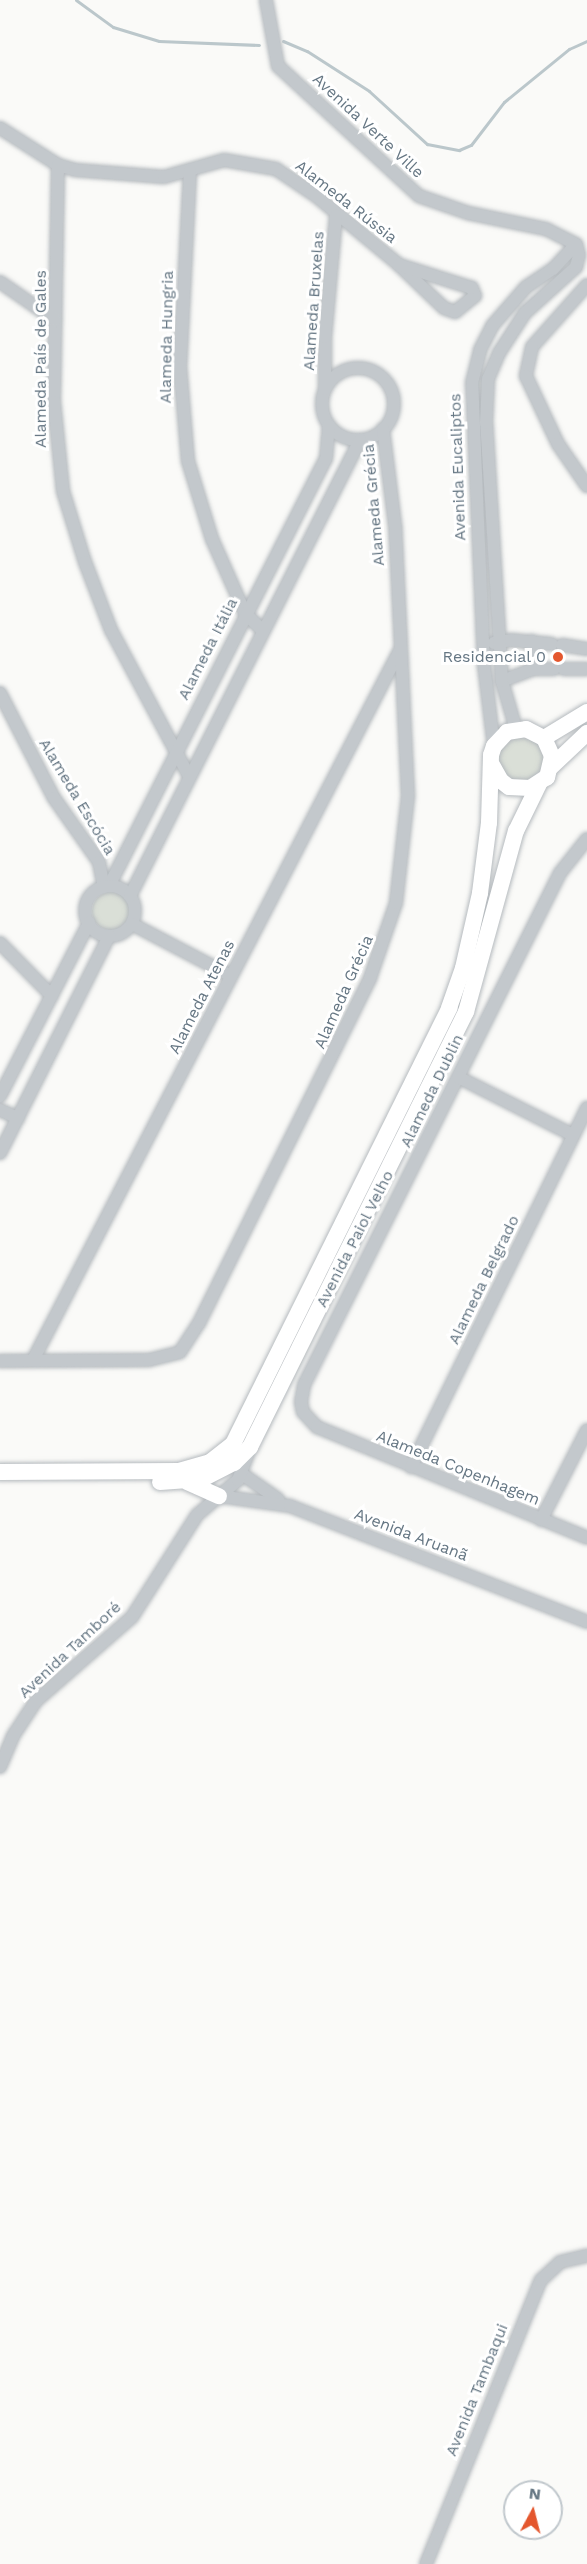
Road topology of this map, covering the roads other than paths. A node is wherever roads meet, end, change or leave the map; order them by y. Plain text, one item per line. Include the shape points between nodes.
1 (266, 0) edge
2 (0, 128) edge
3 (58, 165) junction
4 (190, 171) junction
5 (336, 215) junction
6 (576, 244) junction
7 (399, 265) junction
8 (0, 282) edge
9 (587, 285) edge
10 (55, 320) junction
11 (325, 389) junction
12 (329, 425) junction
13 (383, 429) junction
14 (360, 440) junction
15 (587, 486) edge
16 (245, 613) junction
17 (262, 630) junction
18 (532, 641) junction
19 (501, 642) junction
20 (484, 646) junction
21 (401, 649) junction
22 (587, 649) edge
23 (534, 669) junction
24 (587, 669) edge
25 (502, 681) junction
26 (0, 693) edge
27 (587, 712) edge
28 (516, 729) junction
29 (587, 734) edge
30 (544, 738) junction
31 (494, 746) junction
32 (174, 753) junction
33 (492, 765) junction
34 (551, 767) junction
35 (189, 776) junction
36 (539, 784) junction
37 (587, 839) edge
38 (106, 887) junction
39 (130, 896) junction
40 (89, 923) junction
41 (132, 924) junction
42 (109, 936) junction
43 (0, 943) edge
44 (231, 976) junction
45 (52, 996) junction
46 (458, 1077) junction
47 (0, 1096) edge
48 (587, 1108) edge
49 (0, 1110) edge
50 (18, 1118) junction
51 (573, 1135) junction
52 (0, 1153) edge
53 (33, 1360) junction
54 (0, 1361) edge
55 (317, 1427) joint
56 (587, 1430) edge
57 (250, 1447) junction
58 (411, 1467) junction
59 (0, 1472) edge
60 (242, 1474) junction
61 (0, 1481) edge
62 (186, 1482) junction
63 (219, 1496) junction
64 (290, 1506) junction
65 (541, 1520) junction
66 (587, 1538) edge
67 (587, 1623) edge
68 (0, 1767) edge
69 (587, 2256) edge
70 (426, 2564) edge

1 - 6 street, Avenida Verte Ville via 278,66 419,196 468,213 546,229
2 - 3 street, Alameda Rússia
3 - 4 street, Alameda Rússia via 134,177
3 - 10 street, Alameda País de Gales
4 - 5 street, Alameda Rússia via 224,160 257,163 294,179
4 - 16 street, Alameda Hungria via 180,366 182,414 198,501
5 - 7 street, Alameda Rússia
5 - 11 street, Alameda Bruxelas via 325,337
6 - 19 street, Avenida Eucaliptos via 576,267 525,313 499,353 488,379 486,423
6 - 20 street, Avenida Eucaliptos via 506,309 492,326 475,364 472,438
7 - 7 street, Alameda Rússia via 472,288 476,296 459,310 447,310
8 - 10 street
9 - 15 street via 532,347 526,376 558,444
10 - 32 street, Alameda País de Gales via 56,444 66,500 111,630
11 - 12 street via 322,409
11 - 13 street via 351,369 374,372 390,387 393,398 394,410
12 - 14 street via 343,436
12 - 16 street, Alameda Itália via 326,459
13 - 14 street
13 - 21 street, Alameda Grécia via 395,525
14 - 17 street via 352,463
16 - 17 street, Alameda Hungria
16 - 32 street, Alameda Itália
17 - 35 street
18 - 19 street
18 - 22 street
18 - 23 street
19 - 20 street
19 - 25 street, Avenida Eucaliptos
20 - 31 street, Avenida Eucaliptos
21 - 44 street, Alameda Atenas
21 - 53 street, Alameda Grécia via 408,796 396,903 387,936 334,1057 199,1323 187,1343 172,1357
23 - 24 street
23 - 25 street
25 - 28 street, Avenida Eucaliptos
26 - 38 street, Alameda Escócia via 54,798 99,862
27 - 30 main road
28 - 30 main road
28 - 31 main road via 507,732
29 - 34 main road, Avenida Paiol Velho
30 - 34 main road via 552,756
31 - 33 main road, Avenida Paiol Velho
32 - 35 street, Alameda País de Gales
32 - 38 street, Alameda Itália
33 - 36 main road via 495,774 509,787 530,788
33 - 59 main road, Avenida Paiol Velho via 480,893 463,968 449,1008 233,1444 210,1462 179,1471
34 - 36 main road, Avenida Paiol Velho
35 - 39 street
36 - 57 main road, Avenida Paiol Velho via 516,831 466,1012
37 - 46 street, Alameda Dublin via 560,873
38 - 39 street
38 - 40 street via 93,893 86,904
39 - 41 street via 135,910
40 - 42 street via 97,932
40 - 45 street
41 - 42 street via 122,933
41 - 44 street
42 - 50 street
43 - 45 street
44 - 53 street, Alameda Atenas
45 - 47 street
46 - 51 street
46 - 55 street, Alameda Dublin via 304,1385 303,1412
48 - 51 street, Alameda Belgrado
49 - 50 street
50 - 52 street
51 - 58 street, Alameda Belgrado
53 - 54 street, Alameda Grécia
55 - 58 street, Alameda Copenhagem
56 - 65 street
57 - 60 street, Avenida Tamboré
57 - 62 main road, Avenida Paiol Velho via 220,1472
58 - 65 street, Alameda Copenhagem
60 - 63 street, Avenida Tamboré
60 - 64 street
61 - 62 main road, Avenida Paiol Velho
62 - 63 main road via 201,1485
63 - 64 street, Avenida Aruanã
63 - 68 street, Avenida Tamboré via 197,1515 132,1617 36,1701 13,1736
64 - 67 street, Avenida Aruanã
65 - 66 street, Alameda Copenhagem
69 - 70 street, Avenida Tambaqui via 560,2262 541,2280

